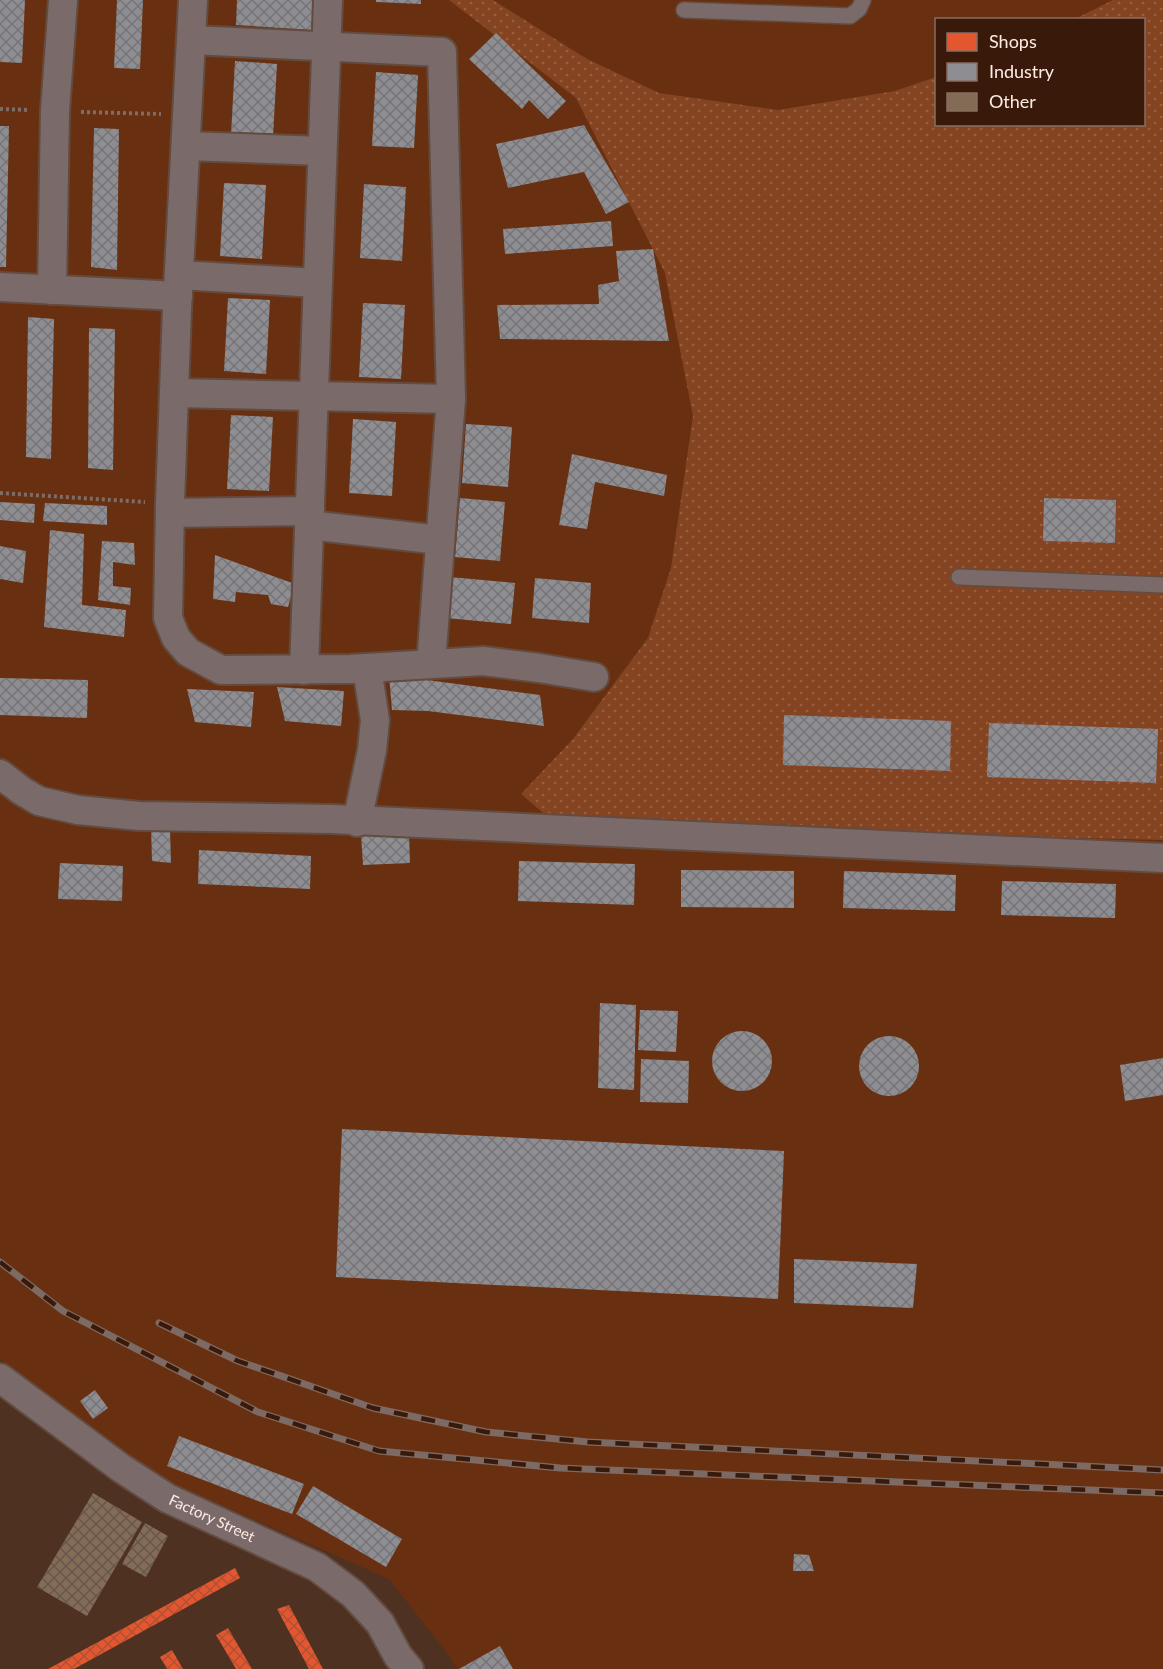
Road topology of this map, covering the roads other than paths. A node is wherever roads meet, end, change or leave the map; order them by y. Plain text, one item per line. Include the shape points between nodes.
1 (63, 0) edge
2 (193, 0) edge
3 (328, 0) edge
4 (862, 0) edge
5 (684, 10) dead end
6 (191, 40) junction
7 (325, 46) junction
8 (187, 146) junction
9 (322, 151) junction
10 (318, 283) junction
11 (179, 286) junction
12 (0, 287) edge
13 (52, 290) junction
14 (174, 393) junction
15 (314, 396) junction
16 (451, 399) junction
17 (170, 508) junction
18 (309, 518) junction
19 (440, 540) junction
20 (958, 577) dead end
21 (1163, 585) edge
22 (431, 664) junction
23 (367, 668) junction
24 (304, 670) junction
25 (594, 677) dead end
26 (0, 774) edge
27 (357, 822) junction
28 (1163, 858) edge
29 (0, 1378) edge
30 (409, 1669) edge

1 - 13 street via 55,111
2 - 6 street
3 - 7 street
4 - 5 lane via 850,16
6 - 7 street
6 - 8 street
7 - 9 street
7 - 16 street via 442,52
8 - 9 street
8 - 11 street
9 - 10 street
10 - 11 street
10 - 15 street
11 - 13 street
11 - 14 street
12 - 13 street
14 - 15 street
14 - 17 street
15 - 16 street
15 - 18 street
16 - 19 street
17 - 18 street
17 - 24 street via 168,618 176,638 188,652 221,670
18 - 19 street
18 - 24 street
19 - 22 street
20 - 21 lane
22 - 23 street
22 - 25 street via 483,661
23 - 24 street
23 - 27 street via 375,720
26 - 27 street via 39,801 78,810 139,816
27 - 28 street
29 - 30 street, Factory Street via 167,1498 317,1567 353,1594 380,1623

